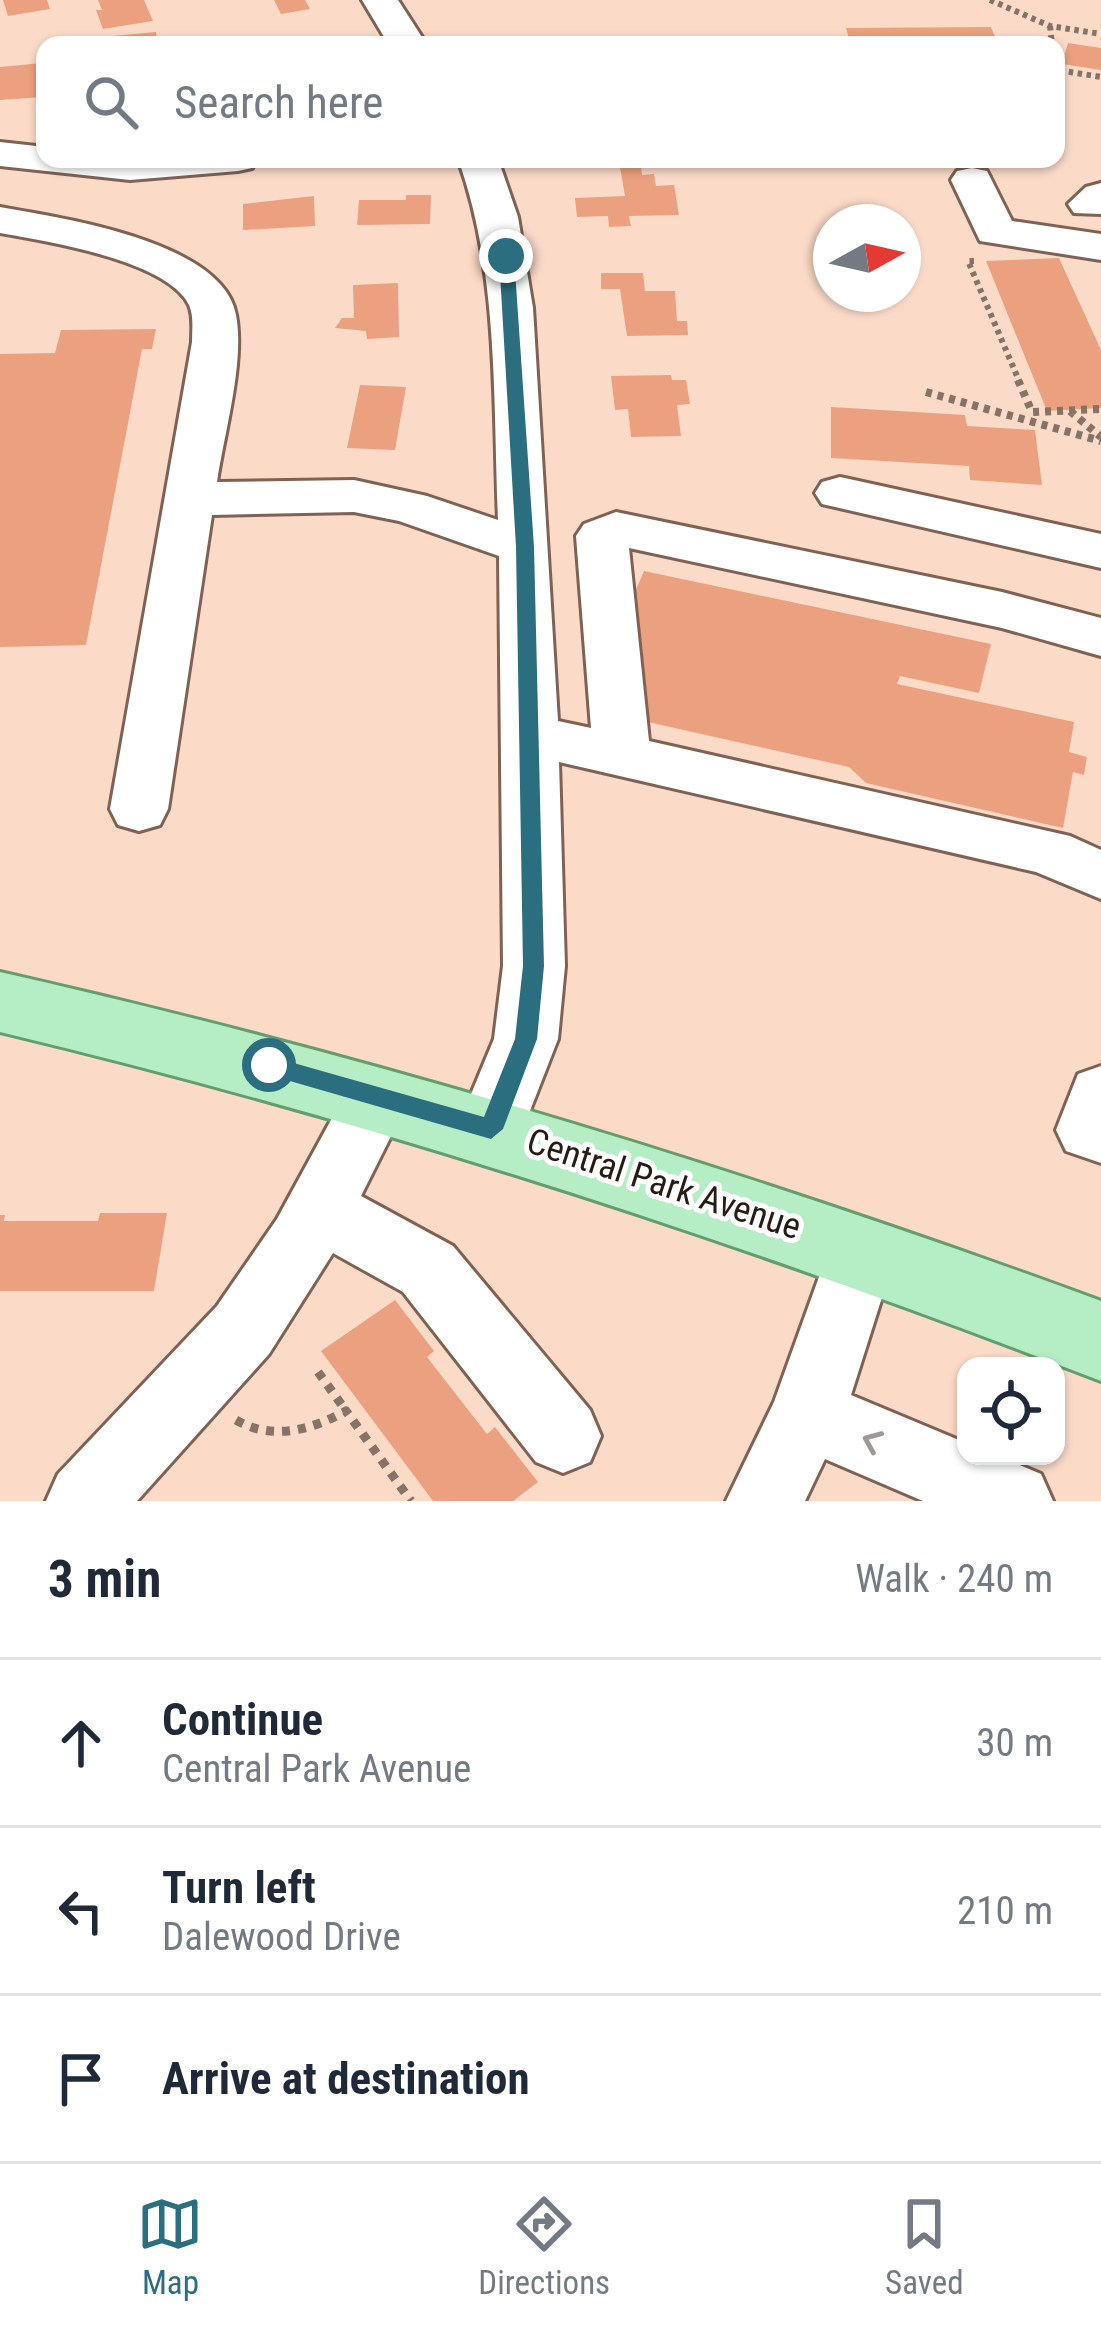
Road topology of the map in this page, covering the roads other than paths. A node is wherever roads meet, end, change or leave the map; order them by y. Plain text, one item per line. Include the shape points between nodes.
1 (380, 0) edge
2 (402, 36) edge
3 (0, 154) edge
4 (36, 158) edge
5 (482, 168) edge
6 (972, 180) dead end
7 (0, 220) edge
8 (1101, 247) edge
9 (840, 493) dead end
10 (189, 499) junction
11 (525, 547) junction
12 (1101, 551) edge
13 (1101, 637) edge
14 (530, 734) junction
15 (622, 755) junction
16 (140, 809) dead end
17 (1101, 876) edge
18 (0, 1002) edge
19 (379, 1096) junction
20 (491, 1129) junction
21 (319, 1209) junction
22 (862, 1250) junction
23 (1101, 1341) edge
24 (807, 1414) junction
25 (563, 1436) dead end
26 (965, 1492) edge
27 (85, 1501) edge
28 (766, 1501) edge

1 - 2 street
3 - 4 street
5 - 11 street via 506,256
6 - 8 street via 995,232
7 - 10 street via 113,246 184,274 212,304 215,342
9 - 12 street
10 - 11 street via 354,496
10 - 16 street
11 - 14 street
13 - 15 street via 616,530 602,536
14 - 15 street
14 - 20 street via 532,1000
15 - 17 street via 1049,852
18 - 19 main road, Central Park Avenue
19 - 20 main road, Central Park Avenue
19 - 21 street
20 - 22 main road, Central Park Avenue
21 - 25 street via 428,1269
21 - 27 street via 243,1330
22 - 23 main road, Central Park Avenue
22 - 24 street
26 -> 24 street
24 - 28 street

